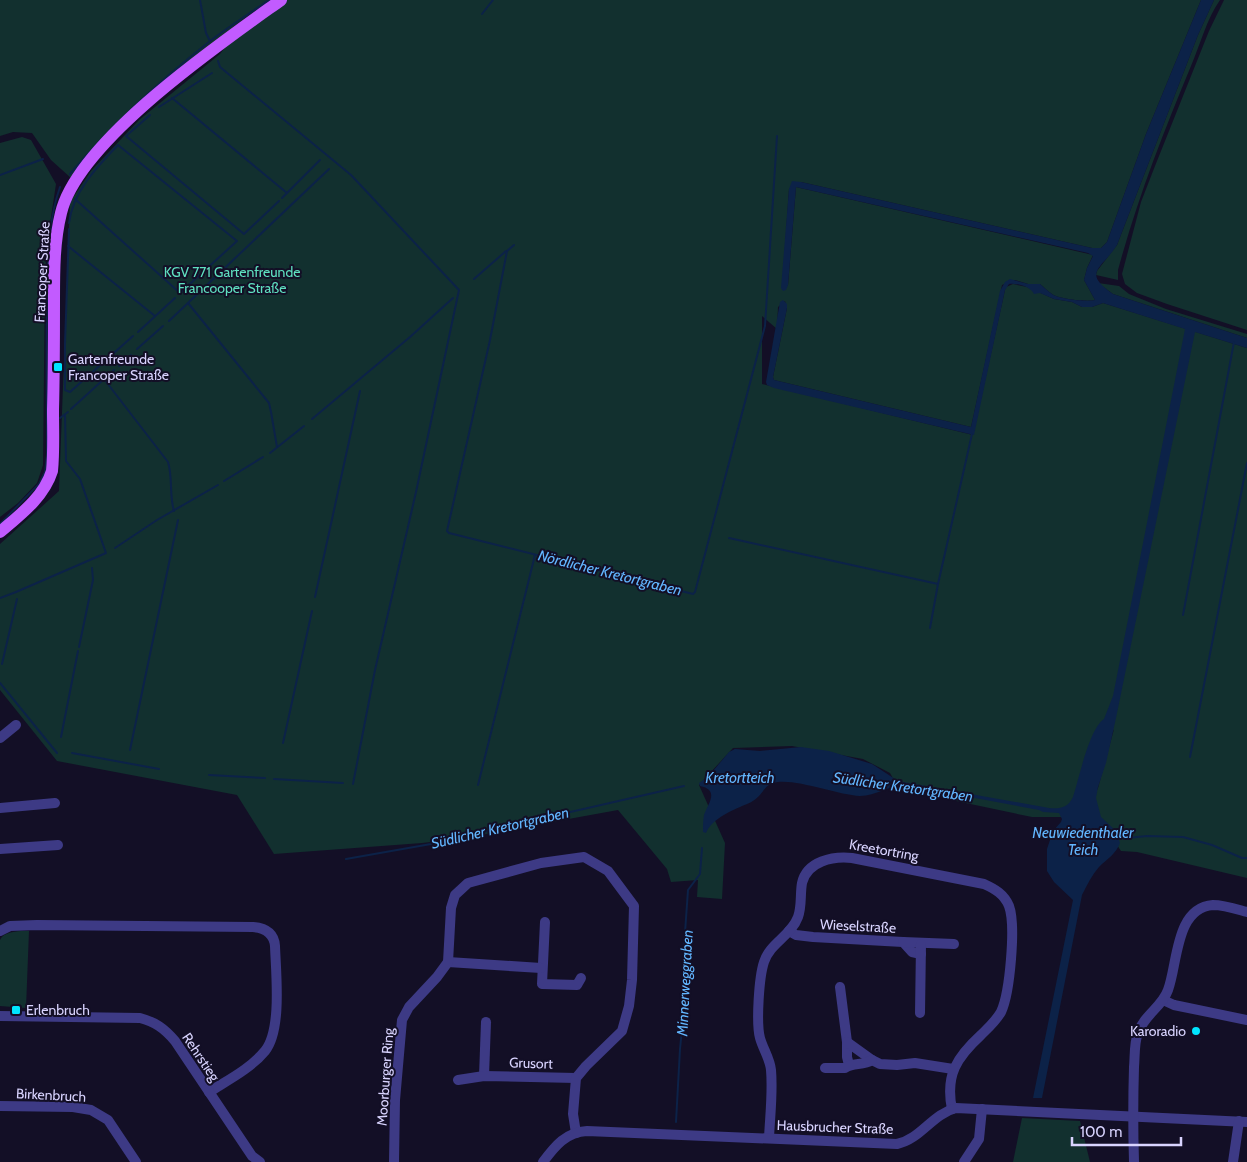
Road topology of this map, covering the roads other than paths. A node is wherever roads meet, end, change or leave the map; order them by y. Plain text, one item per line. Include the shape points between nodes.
1 (281, 0) edge
2 (0, 532) edge
3 (16, 725) dead end
4 (0, 738) edge
5 (55, 803) dead end
6 (0, 808) edge
7 (58, 845) dead end
8 (0, 849) edge
9 (1247, 912) edge
10 (545, 922) dead end
11 (0, 931) edge
12 (789, 931) junction
13 (954, 944) dead end
14 (921, 949) junction
15 (448, 962) junction
16 (542, 968) junction
17 (581, 978) dead end
18 (840, 987) dead end
19 (1163, 1000) junction
20 (920, 1013) dead end
21 (0, 1016) edge
22 (1247, 1020) edge
23 (486, 1022) dead end
24 (847, 1042) junction
25 (872, 1060) junction
26 (849, 1065) junction
27 (825, 1068) dead end
28 (953, 1069) junction
29 (484, 1076) junction
30 (576, 1078) junction
31 (458, 1080) dead end
32 (209, 1092) junction
33 (0, 1106) edge
34 (952, 1109) junction
35 (982, 1109) junction
36 (1132, 1116) junction
37 (1243, 1121) edge
38 (576, 1133) junction
39 (769, 1138) junction
40 (252, 1160) edge
41 (136, 1162) edge
42 (394, 1162) edge
43 (543, 1162) edge
44 (964, 1162) edge
45 (1134, 1162) edge
46 (1233, 1162) edge

1 - 2 main road, Francoper Straße via 204,57 131,118 71,186 58,223 55,265 52,471 36,498
3 - 4 street
5 - 6 street
7 - 8 street
9 - 19 street via 1213,906 1202,908 1191,916 1182,929
10 - 16 street
11 - 32 street via 10,926 37,925 253,927 269,932 275,946 274,1035 253,1062
12 - 14 street, Wieselstraße via 813,937 903,942 912,952
12 - 28 street, Kreetortring via 798,916 805,876 820,863 833,858 852,858 928,872 984,884 1000,892 1009,906 1011,917 1010,971 1003,1006 997,1018 964,1052
12 - 39 street, Kreetortring via 768,953 761,979 759,1032 771,1070
13 - 14 street
14 - 20 street
15 - 16 street
15 - 30 street via 451,908 455,895 468,883 541,863 584,857 608,872 634,906 630,1006 622,1031
15 - 42 street, Moorburger Ring via 409,1007 402,1020
16 - 17 street via 542,984 577,985
18 - 24 street
19 - 22 street
19 - 36 street via 1137,1034
21 - 32 street, Rehrstieg via 140,1018 153,1022 175,1040
23 - 29 street
24 - 25 street
24 - 26 street
25 - 26 street via 867,1064
25 - 28 street via 888,1065 915,1064
26 - 27 street
28 - 34 street
29 - 30 street, Grusort
29 - 31 street, Grusort
30 - 38 street via 573,1114
32 - 40 street, Rehrstieg
33 - 41 street, Birkenbruch via 91,1110 108,1120
34 - 35 street
34 - 39 street, Hausbrucher Straße via 910,1139 897,1144
35 - 36 street
35 - 44 street via 979,1140
36 - 37 street
36 - 45 street
37 - 46 street
38 - 39 street, Hausbrucher Straße via 594,1130
38 - 43 street, Hausbrucher Straße via 560,1142

